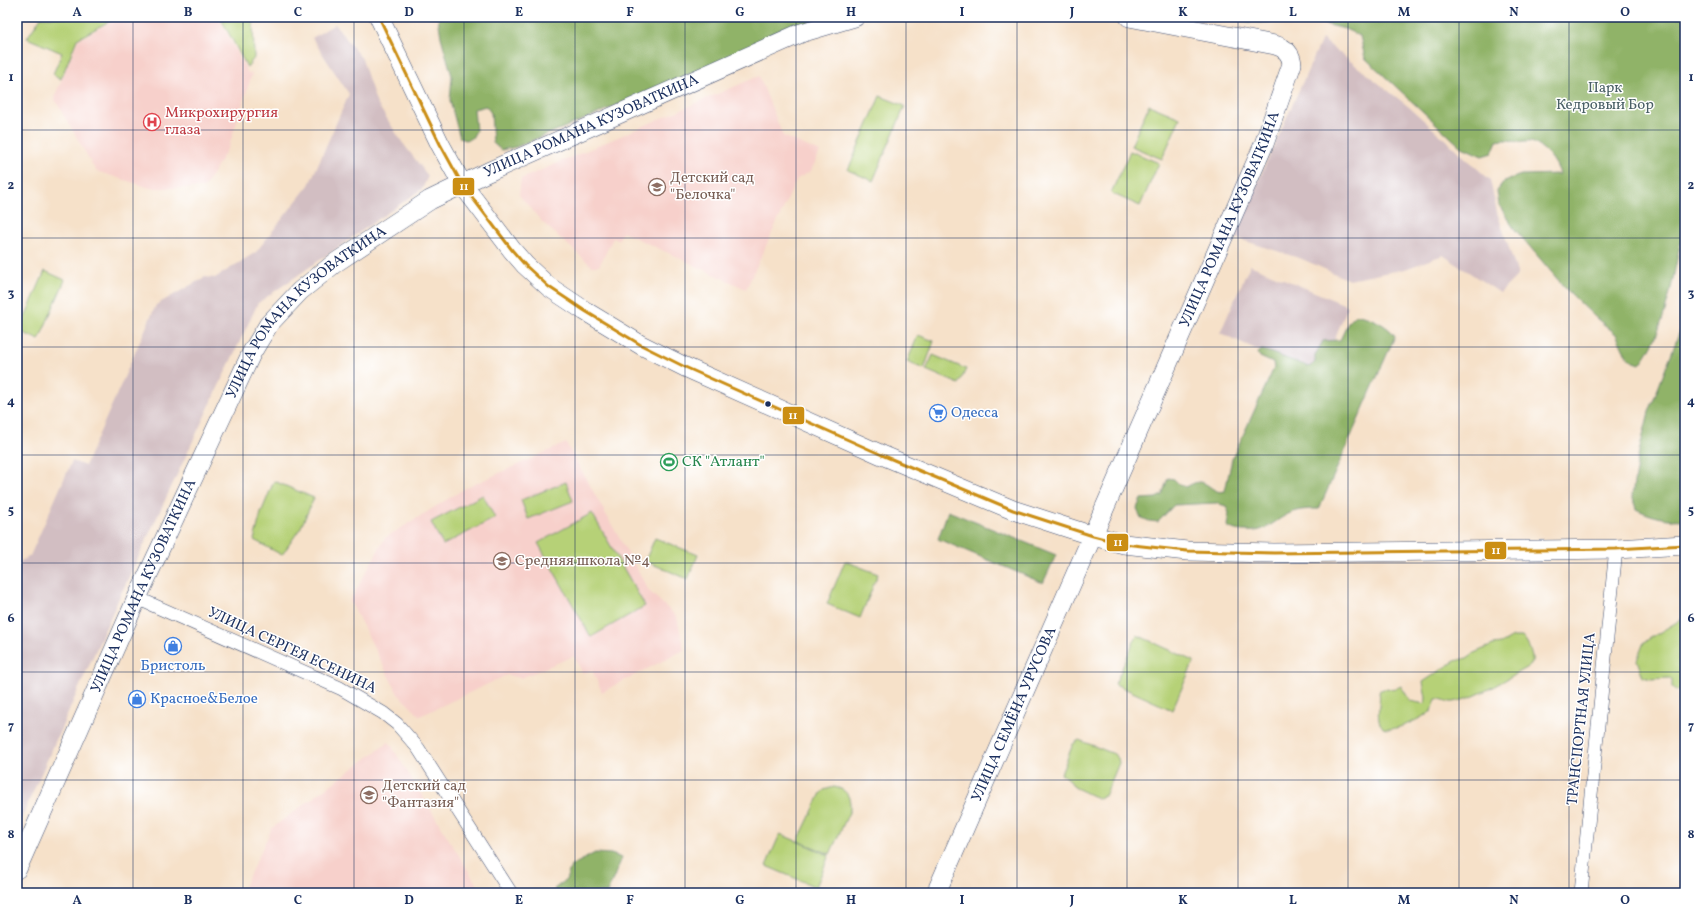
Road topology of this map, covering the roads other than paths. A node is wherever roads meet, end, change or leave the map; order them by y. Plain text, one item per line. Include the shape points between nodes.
1 (379, 17) edge
2 (855, 17) edge
3 (1129, 17) edge
4 (462, 184) junction
5 (1093, 536) junction
6 (1685, 545) edge
7 (1616, 548) junction
8 (137, 598) junction
9 (17, 869) edge
10 (511, 893) edge
11 (936, 893) edge
12 (1581, 893) edge

1 - 4 street
2 - 4 street, УЛИЦА РОМАНА КУЗОВАТКИНА via 801,33
3 - 5 street, УЛИЦА РОМАНА КУЗОВАТКИНА via 1275,45 1288,52 1292,64 1264,144
4 - 5 street via 525,265 549,287 641,345 731,389 951,484 1013,510
4 - 8 street, УЛИЦА РОМАНА КУЗОВАТКИНА via 430,200 335,263 300,291 272,320 252,352
5 - 7 street via 1124,544 1195,551
5 - 11 street, УЛИЦА СЕМЁНА УРУСОВА
6 - 7 street
7 - 12 street, ТРАНСПОРТНАЯ УЛИЦА
8 - 9 street, УЛИЦА РОМАНА КУЗОВАТКИНА
8 - 10 street, УЛИЦА СЕРГЕЯ ЕСЕНИНА via 340,688 383,713 403,730 418,748

